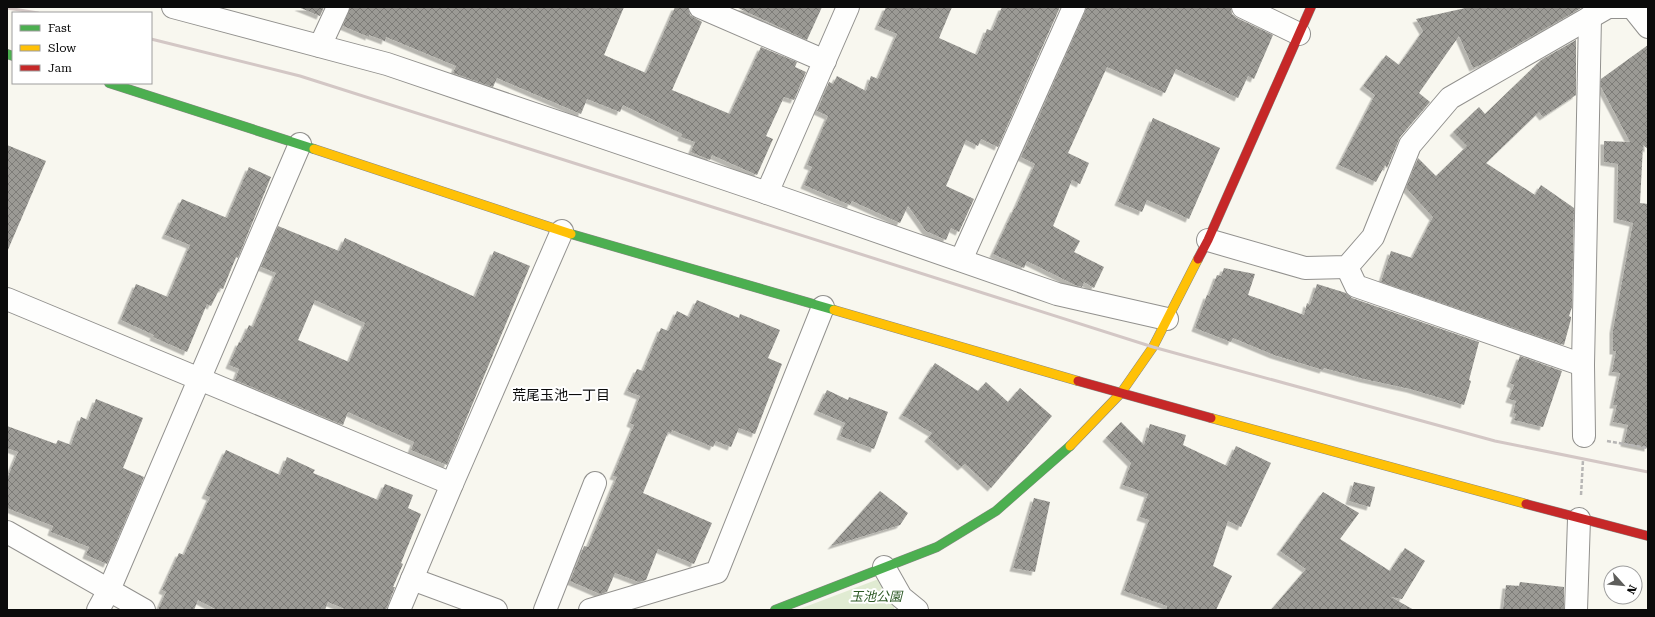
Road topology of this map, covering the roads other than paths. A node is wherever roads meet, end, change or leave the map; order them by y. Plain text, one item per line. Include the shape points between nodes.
1 (173, 7) edge
2 (338, 7) edge
3 (700, 7) edge
4 (848, 7) edge
5 (1074, 7) edge
6 (1243, 7) edge
7 (1311, 7) edge
8 (1603, 10) edge
9 (1648, 27) edge
10 (1299, 34) junction
11 (320, 46) junction
12 (825, 60) junction
13 (112, 84) edge
14 (300, 144) junction
15 (767, 193) junction
16 (562, 231) junction
17 (1208, 240) junction
18 (961, 260) junction
19 (1347, 267) junction
20 (7, 299) edge
21 (823, 307) junction
22 (1167, 319) junction
23 (1583, 365) junction
24 (200, 380) junction
25 (1121, 393) junction
26 (1584, 436) road end
27 (595, 483) dead end
28 (452, 484) junction
29 (1579, 519) junction
30 (7, 532) edge
31 (1648, 536) edge
32 (884, 567) junction
33 (412, 579) junction
34 (110, 590) junction
35 (906, 606) edge
36 (98, 610) edge
37 (144, 610) edge
38 (399, 610) edge
39 (496, 610) edge
40 (545, 610) edge
41 (590, 610) edge
42 (775, 610) edge
43 (1576, 610) edge

1 - 11 street
2 - 11 street
3 - 12 street
4 - 12 street
5 - 18 street
6 - 10 street
7 - 10 street
8 - 9 street via 1632,7
8 - 19 street via 1450,98 1410,145 1373,237
8 - 23 street
10 - 17 street
11 - 15 street via 387,64
12 - 15 street
13 - 14 street
14 - 16 street
14 - 24 street
15 - 18 street
16 - 21 street
16 - 28 street
17 - 19 street via 1305,268
17 - 22 street
18 - 22 street via 1057,294
19 - 23 street via 1356,286
20 - 24 street
21 - 25 street
21 - 41 street via 717,572
22 - 25 street via 1153,347
23 - 26 street
24 - 28 street
24 - 34 street
25 - 29 street
25 - 32 street via 1064,452 996,511 937,547
27 - 40 street
28 - 33 street
29 - 31 street
29 - 43 street
30 - 34 street
32 - 35 street
32 - 42 street
33 - 38 street
33 - 39 street
34 - 36 street
34 - 37 street

